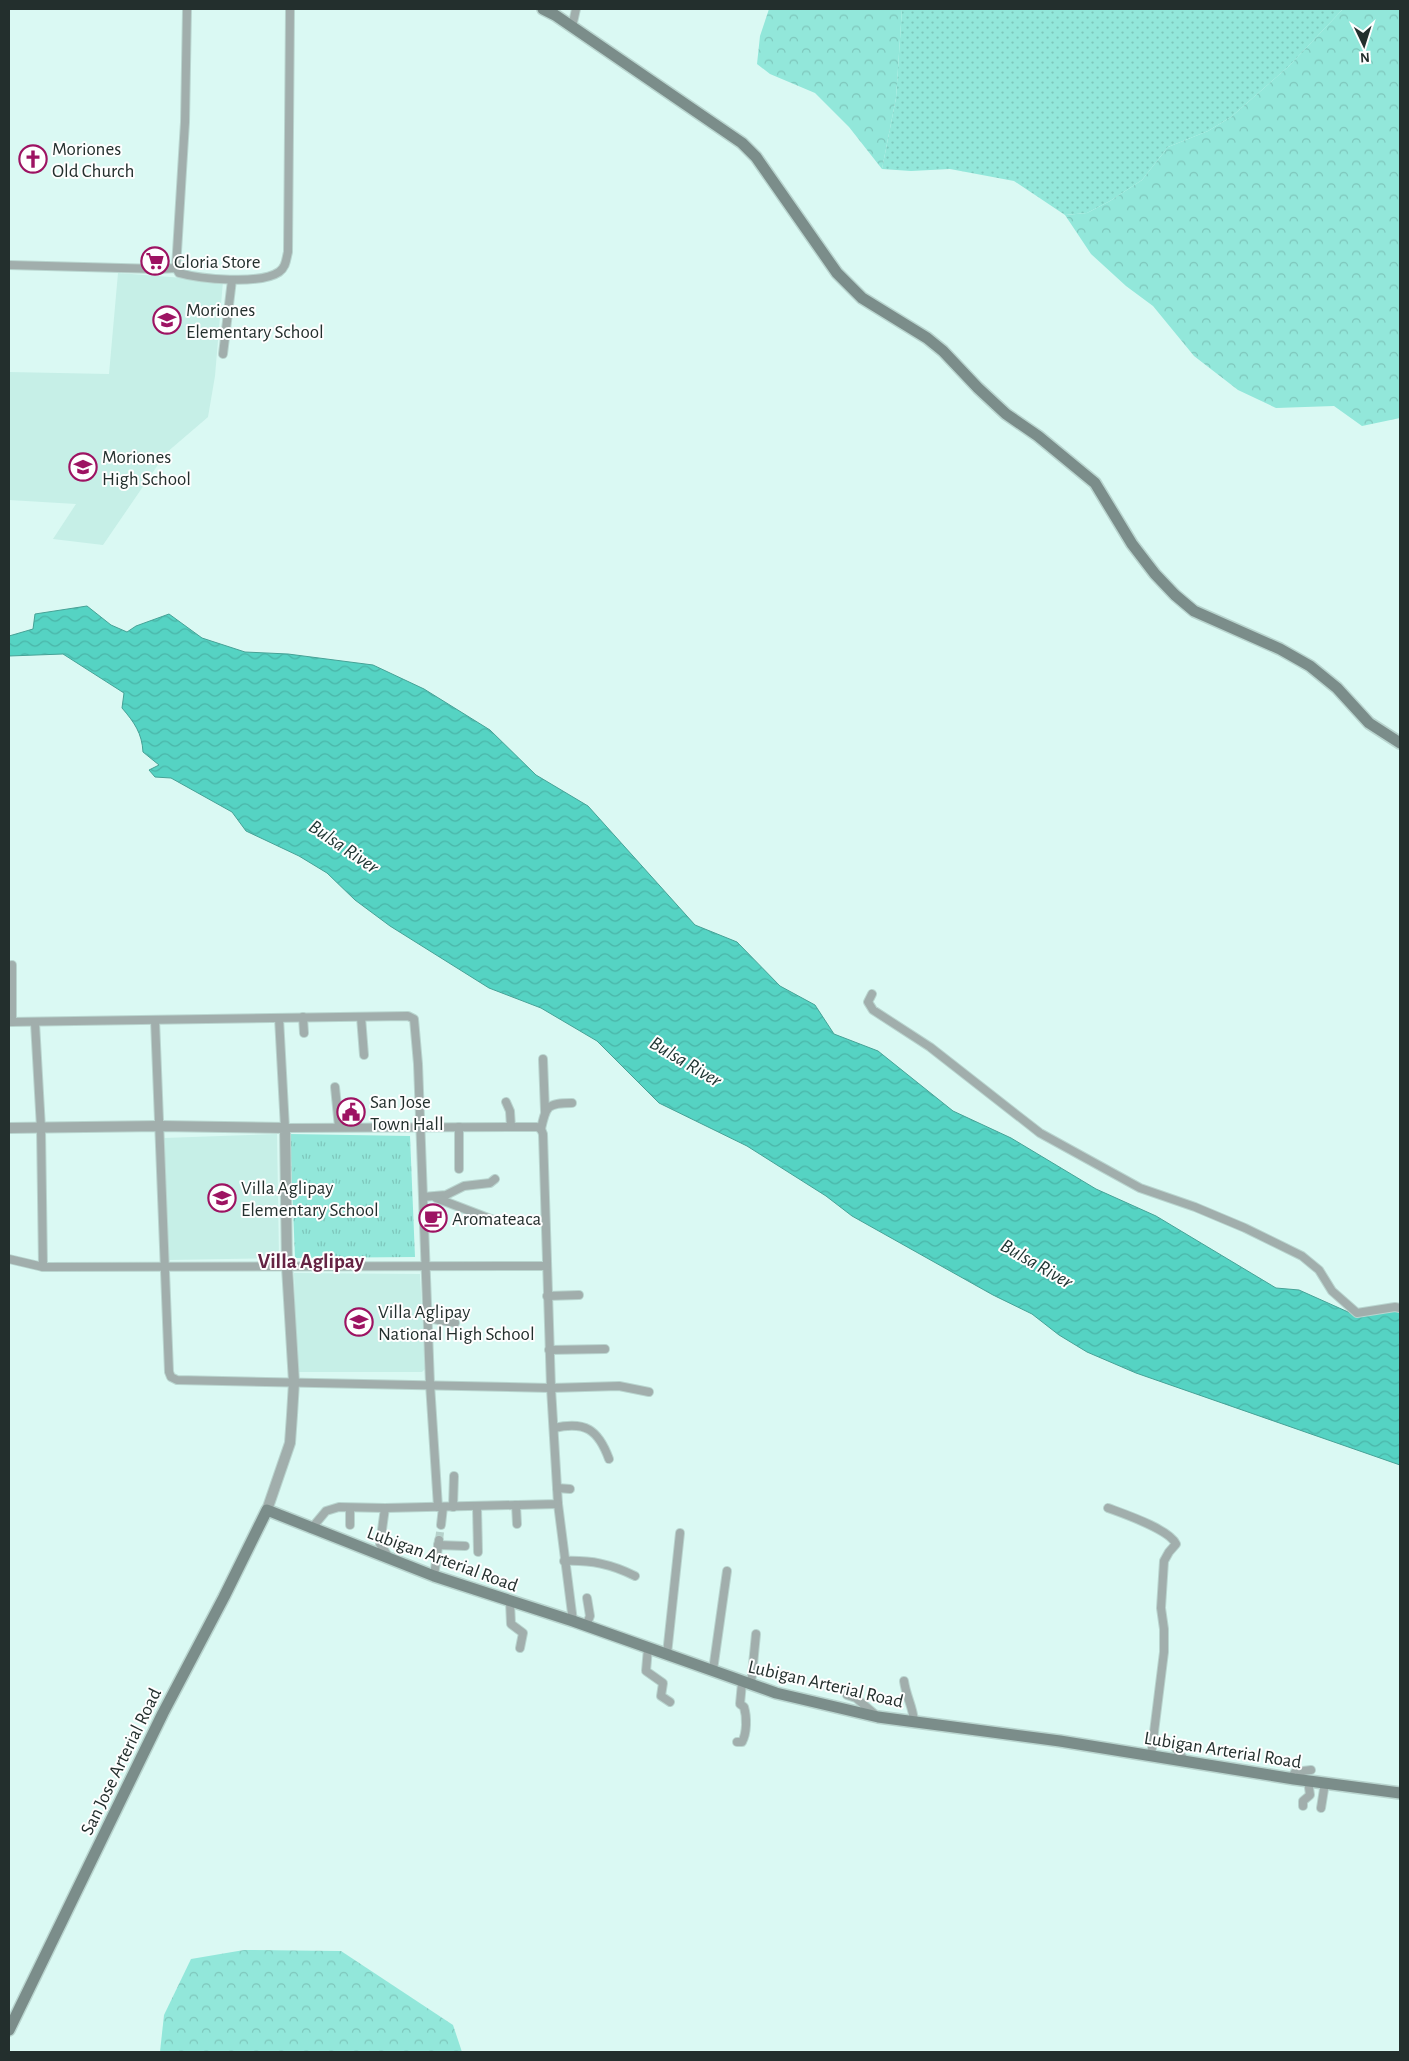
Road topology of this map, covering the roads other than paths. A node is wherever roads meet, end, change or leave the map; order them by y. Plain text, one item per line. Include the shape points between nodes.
1 (187, 9) edge
2 (290, 9) edge
3 (543, 9) edge
4 (576, 9) edge
5 (558, 12) edge
6 (572, 27) junction
7 (9, 265) edge
8 (176, 268) junction
9 (232, 280) junction
10 (223, 354) dead end
11 (1400, 743) edge
12 (12, 965) dead end
13 (872, 994) dead end
14 (361, 1016) junction
15 (303, 1017) junction
16 (279, 1018) junction
17 (155, 1020) junction
18 (10, 1022) edge
19 (35, 1023) junction
20 (304, 1033) dead end
21 (364, 1055) dead end
22 (543, 1059) dead end
23 (335, 1087) dead end
24 (506, 1102) dead end
25 (572, 1103) dead end
26 (545, 1111) junction
27 (160, 1126) junction
28 (338, 1127) junction
29 (420, 1127) junction
30 (459, 1127) junction
31 (511, 1127) junction
32 (9, 1128) edge
33 (41, 1128) junction
34 (285, 1128) junction
35 (542, 1130) junction
36 (459, 1169) dead end
37 (495, 1179) dead end
38 (423, 1197) junction
39 (434, 1197) junction
40 (496, 1221) dead end
41 (9, 1259) edge
42 (165, 1266) junction
43 (546, 1266) junction
44 (43, 1267) junction
45 (287, 1267) junction
46 (426, 1267) junction
47 (579, 1295) dead end
48 (547, 1296) junction
49 (1400, 1308) edge
50 (428, 1318) junction
51 (455, 1323) dead end
52 (605, 1349) dead end
53 (550, 1350) junction
54 (294, 1382) junction
55 (430, 1384) junction
56 (551, 1388) junction
57 (649, 1392) dead end
58 (554, 1428) junction
59 (609, 1459) dead end
60 (454, 1476) dead end
61 (557, 1488) junction
62 (570, 1489) dead end
63 (558, 1504) junction
64 (516, 1505) junction
65 (440, 1507) junction
66 (453, 1507) junction
67 (477, 1507) junction
68 (350, 1508) junction
69 (385, 1508) junction
70 (1108, 1508) dead end
71 (267, 1510) junction
72 (517, 1524) dead end
73 (350, 1525) dead end
74 (441, 1525) tunnel mouth
75 (311, 1529) junction
76 (680, 1534) dead end
77 (464, 1546) dead end
78 (478, 1552) dead end
79 (390, 1559) junction
80 (564, 1561) junction
81 (727, 1571) dead end
82 (434, 1576) junction
83 (635, 1576) dead end
84 (587, 1598) dead end
85 (510, 1602) junction
86 (510, 1619) junction
87 (500, 1621) dead end
88 (572, 1621) junction
89 (586, 1626) junction
90 (756, 1634) dead end
91 (520, 1648) dead end
92 (648, 1648) junction
93 (667, 1654) junction
94 (713, 1670) junction
95 (904, 1681) dead end
96 (746, 1684) junction
97 (847, 1695) dead end
98 (670, 1702) dead end
99 (878, 1717) junction
100 (914, 1721) junction
101 (737, 1742) dead end
102 (1176, 1749) dead end
103 (1152, 1756) junction
104 (1186, 1762) junction
105 (1310, 1775) junction
106 (1325, 1783) junction
107 (1400, 1793) edge
108 (1303, 1806) dead end
109 (1322, 1808) dead end
110 (9, 2030) edge

1 - 8 street via 185,122
2 - 9 street via 288,252 285,265 278,272 258,279
3 - 5 main road
4 - 6 street
5 - 6 main road
6 - 11 main road via 742,143 756,157 837,273 862,298 943,351 1006,414 1095,483 1132,544 1175,595 1194,611 1280,649 1310,666 1337,688 1369,722
7 - 8 street
8 - 9 street via 186,275
9 - 10 street
12 - 18 street
13 - 49 street via 868,1002 873,1010 930,1047 1040,1133 1140,1188 1195,1207 1302,1256 1357,1314
14 - 15 street
14 - 21 street
14 - 29 street via 408,1016 414,1019
15 - 16 street
15 - 20 street
16 - 17 street
16 - 34 street
17 - 19 street
17 - 27 street
18 - 19 street
19 - 33 street
22 - 26 street
23 - 28 street
24 - 31 street
25 - 26 street via 553,1104
26 - 35 street
27 - 33 street
27 - 34 street
27 - 42 street
28 - 29 street
28 - 34 street
29 - 30 street
29 - 38 street
30 - 31 street
30 - 36 street
31 - 35 street via 537,1127
32 - 33 street
33 - 44 street
34 - 45 street
35 - 43 street
37 - 39 street
38 - 39 street
38 - 46 street
39 - 40 street
41 - 44 street
42 - 44 street
42 - 45 street
42 - 54 street via 171,1377 177,1380
43 - 46 street
43 - 48 street
45 - 46 street
45 - 54 street
46 - 50 street
47 - 48 street
48 - 53 street
50 - 51 street
50 - 55 street
52 - 53 street
53 - 56 street
54 - 55 street
54 - 71 street via 290,1443
55 - 56 street
55 - 65 street
56 - 57 street via 619,1386
56 - 58 street
58 - 59 street via 582,1426 594,1432
58 - 61 street
60 - 66 street
61 - 62 street
61 - 63 street
63 - 64 street
63 - 80 street
64 - 67 street
64 - 72 street
65 - 66 street
65 - 69 street
65 - 74 street
66 - 67 street
67 - 78 street
68 - 69 street
68 - 73 street
68 - 75 street via 326,1511
69 - 79 street via 380,1544
70 - 103 street via 1131,1516 1176,1544 1164,1562 1161,1608 1164,1652
71 - 75 main road, Lubigan Arterial Road
71 - 110 main road, San Jose Arterial Road via 163,1713
75 - 79 main road, Lubigan Arterial Road
76 - 93 street
77 - 82 street via 438,1542
79 - 82 main road, Lubigan Arterial Road
80 - 83 street via 595,1561
80 - 88 street
81 - 94 street
82 - 85 main road, Lubigan Arterial Road
84 - 89 street via 590,1616
85 - 86 street
85 - 88 main road, Lubigan Arterial Road
86 - 87 street
86 - 91 street via 511,1624 523,1633
88 - 89 main road, Lubigan Arterial Road
89 - 92 main road, Lubigan Arterial Road
90 - 96 street
92 - 93 main road, Lubigan Arterial Road
92 - 98 street via 646,1670 663,1683 661,1696
93 - 94 main road, Lubigan Arterial Road
94 - 96 main road, Lubigan Arterial Road
95 - 100 street
96 - 99 main road, Lubigan Arterial Road
96 - 101 street via 739,1701 746,1712 745,1734 742,1742
97 - 99 street via 856,1698
99 - 100 main road, Lubigan Arterial Road
100 - 103 main road, Lubigan Arterial Road
102 - 104 street
103 - 104 main road, Lubigan Arterial Road
104 - 105 main road, Lubigan Arterial Road via 1294,1779
105 - 106 main road, Lubigan Arterial Road
105 - 108 street via 1310,1795 1302,1801
106 - 107 main road, Lubigan Arterial Road
106 - 109 street

